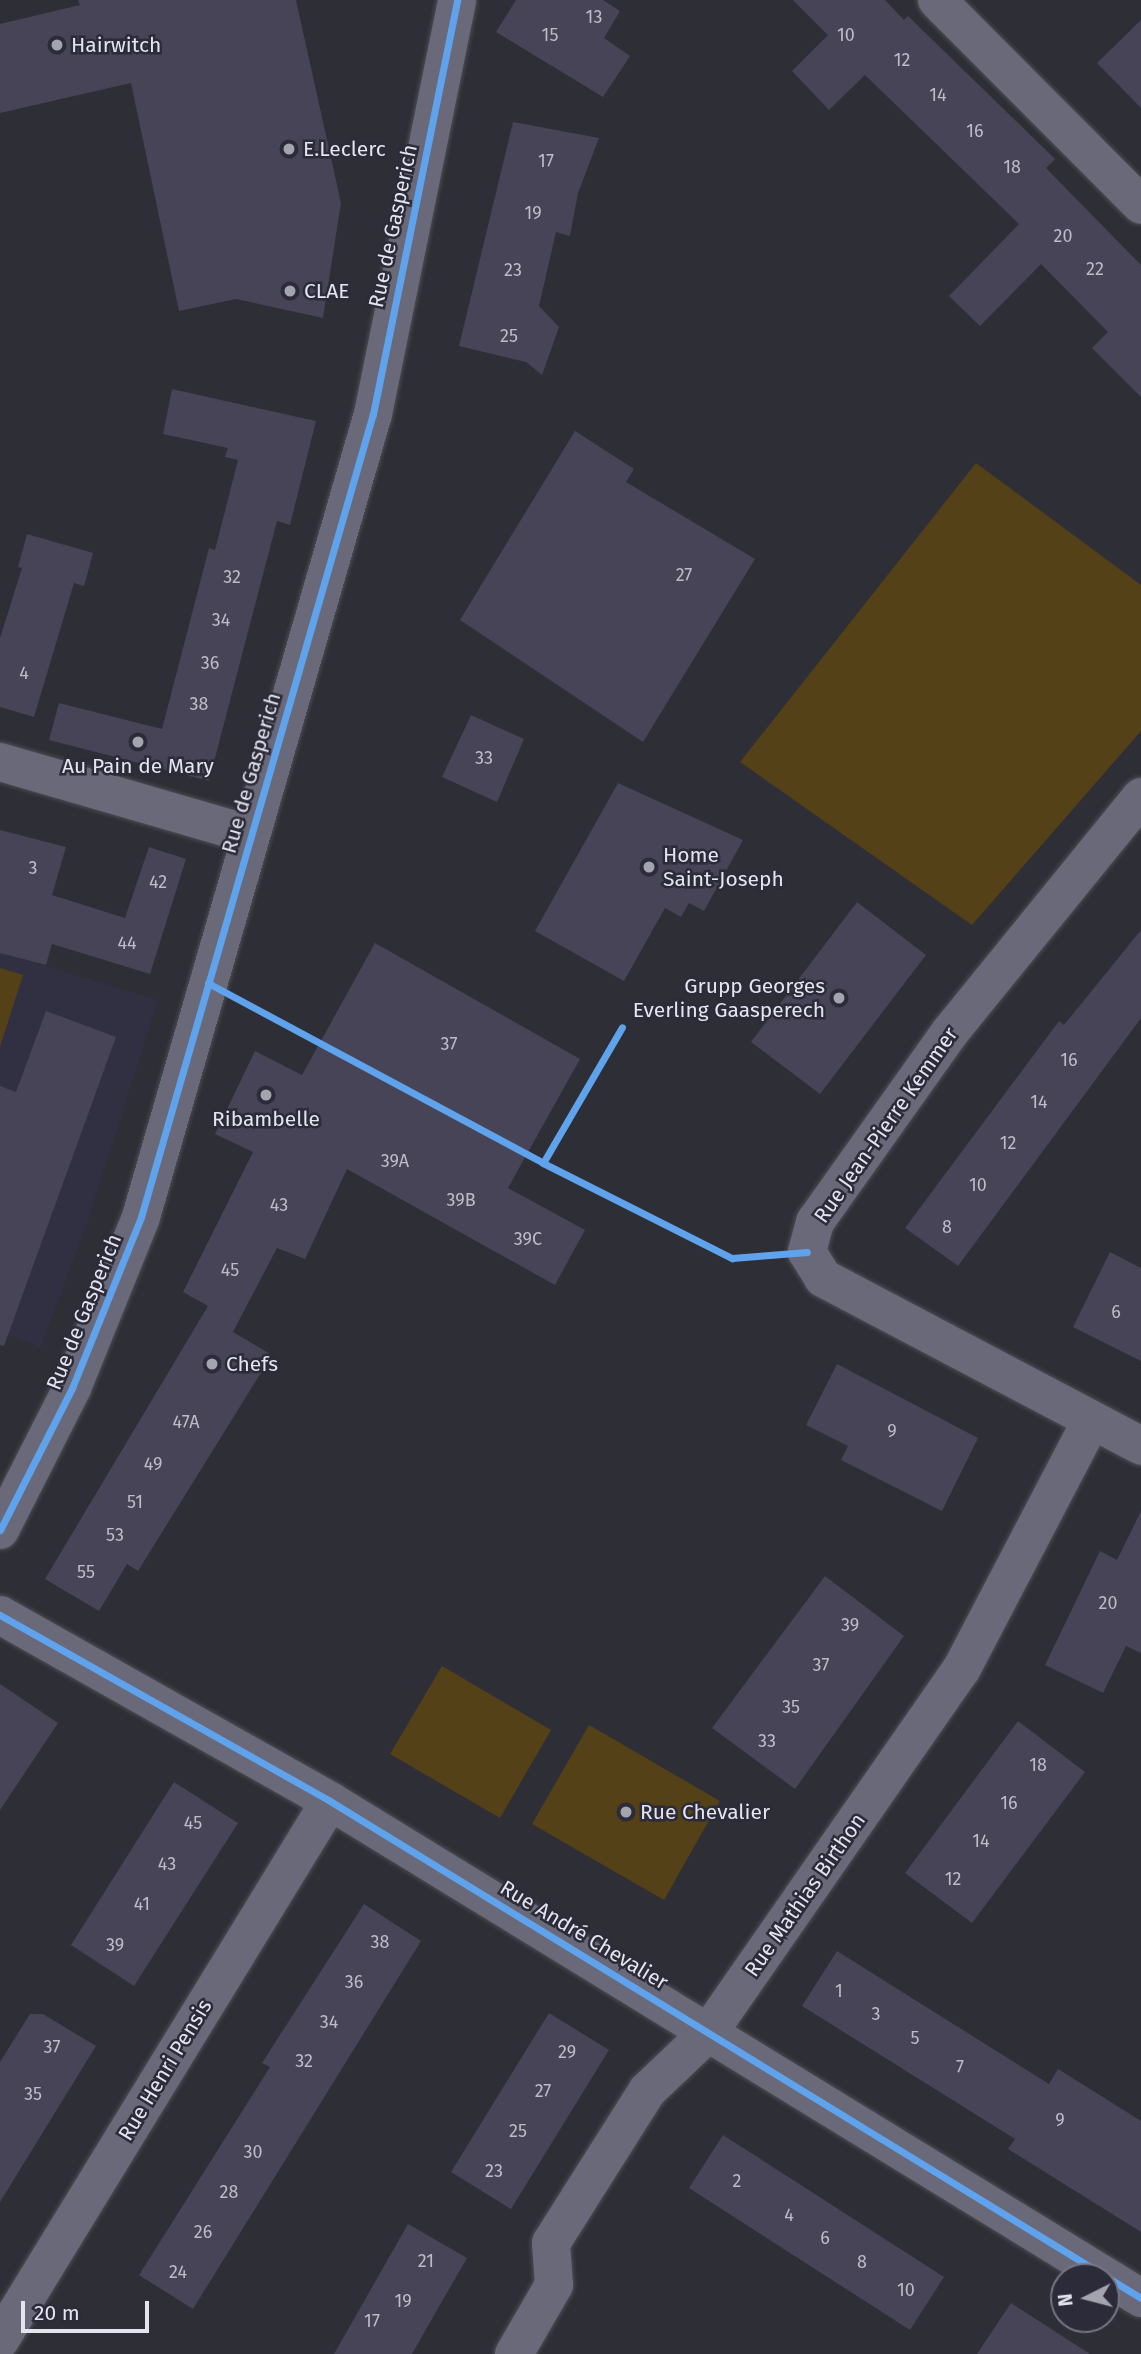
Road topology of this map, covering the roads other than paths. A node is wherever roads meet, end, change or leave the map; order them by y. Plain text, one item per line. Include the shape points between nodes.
1 (457, 0) edge
2 (937, 0) edge
3 (1141, 205) edge
4 (0, 762) edge
5 (1141, 797) edge
6 (251, 835) junction
7 (1091, 1420) junction
8 (1141, 1446) edge
9 (0, 1531) edge
10 (0, 1615) edge
11 (330, 1801) junction
12 (709, 2032) junction
13 (1141, 2298) edge
14 (0, 2340) edge
15 (513, 2354) edge

1 - 6 street, Rue de Gasperich via 373,414
2 - 3 street
4 - 6 street
5 - 7 street, Rue Jean-Pierre Kemmer via 950,1032 815,1222 807,1252 823,1278
6 - 9 street, Rue de Gasperich via 141,1217 77,1377
7 - 8 street, Rue Jean-Pierre Kemmer
7 - 12 street, Rue Mathias Birthon via 961,1670
10 - 11 street, Rue André Chevalier
11 - 12 street, Rue André Chevalier
11 - 14 street, Rue Henri Pensis
12 - 13 street, Rue André Chevalier
12 - 15 street, Rue Mathias Birthon via 647,2091 551,2243 554,2285

